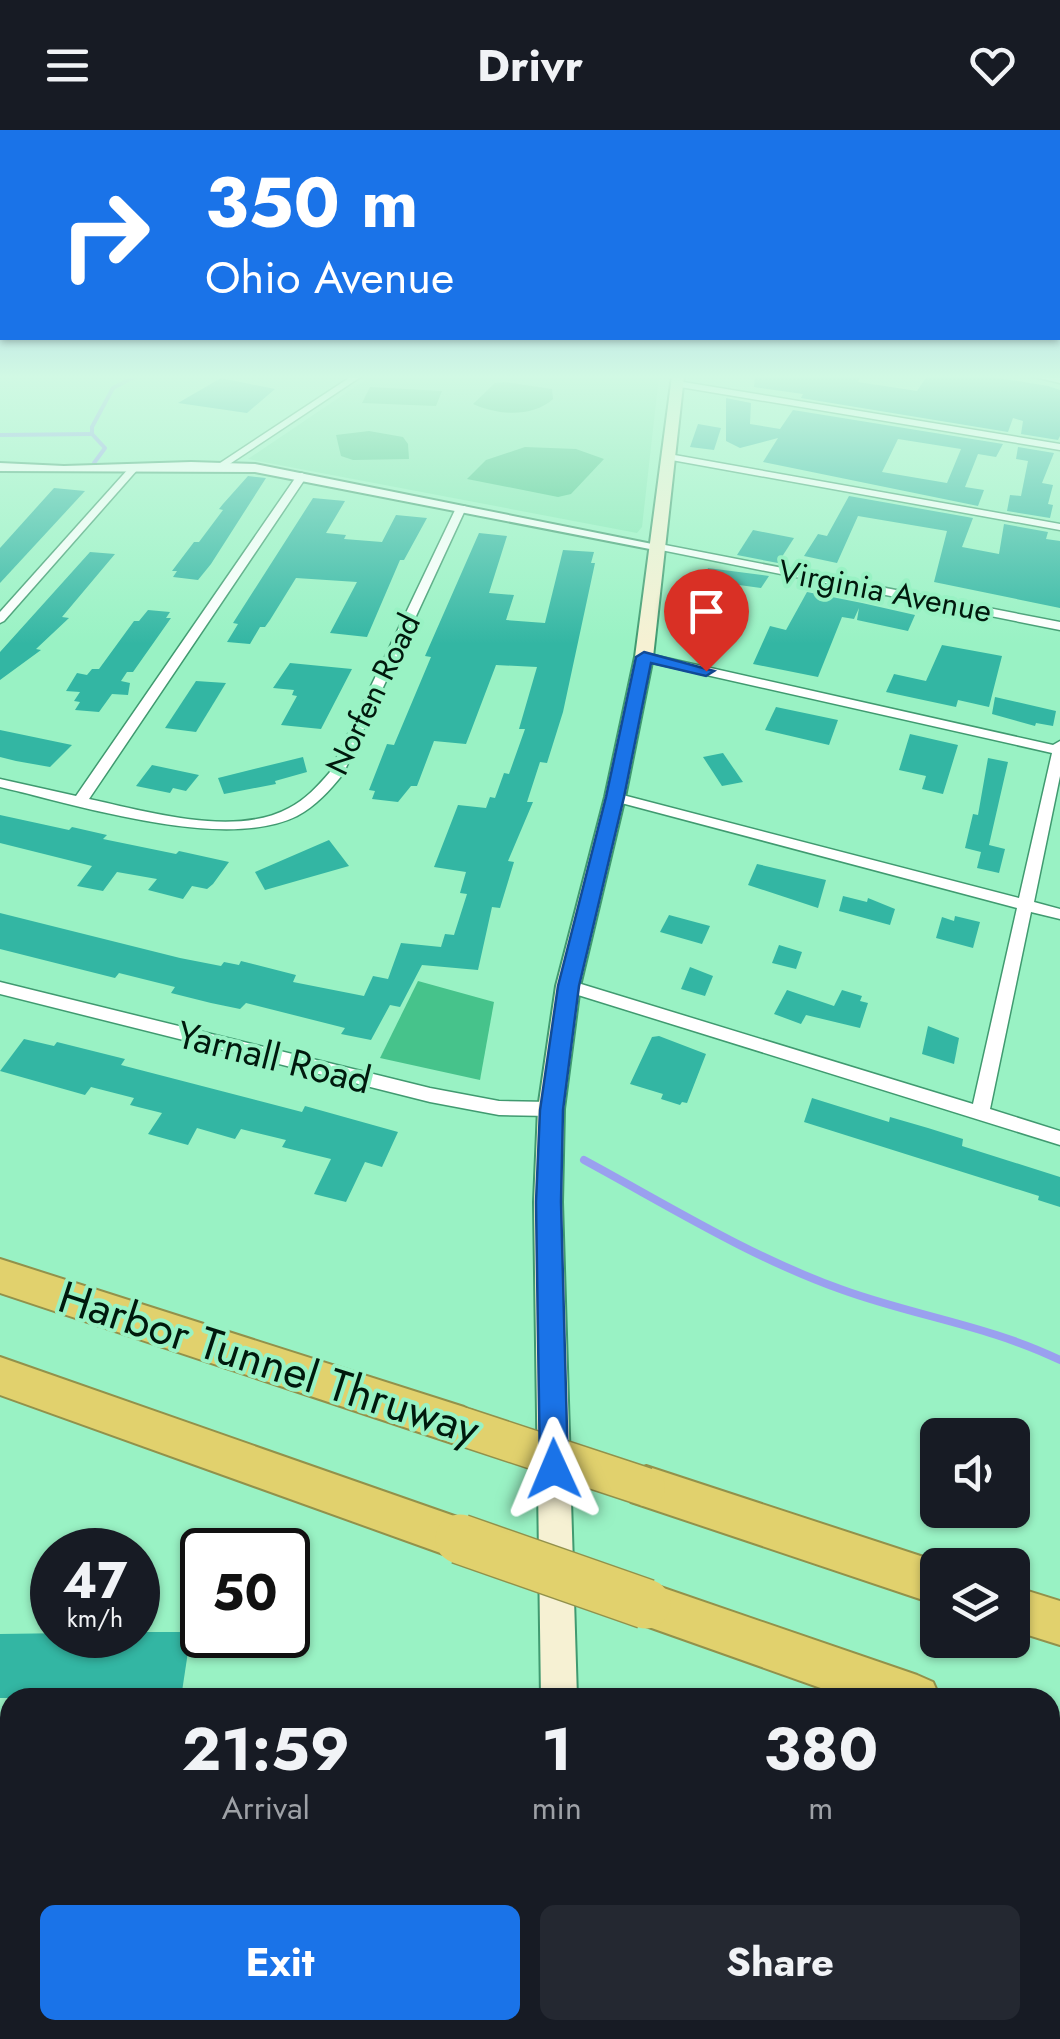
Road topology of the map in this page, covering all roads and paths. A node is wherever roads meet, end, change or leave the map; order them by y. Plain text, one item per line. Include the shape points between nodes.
1 (220, 465) edge
2 (222, 465) edge
3 (668, 465) edge
4 (714, 465) edge
5 (0, 467) edge
6 (132, 469) junction
7 (302, 476) junction
8 (461, 508) junction
9 (1060, 527) edge
10 (660, 547) junction
11 (0, 619) edge
12 (1060, 626) edge
13 (644, 657) junction
14 (1060, 749) edge
15 (0, 783) edge
16 (615, 797) junction
17 (80, 802) junction
18 (1025, 905) junction
19 (1060, 914) edge
20 (568, 986) junction
21 (0, 988) edge
22 (551, 1110) junction
23 (980, 1113) junction
24 (1060, 1138) edge
25 (0, 1276) edge
26 (0, 1376) edge
27 (920, 1577) edge
28 (1030, 1614) edge
29 (1060, 1623) edge
30 (559, 1688) edge
31 (887, 1688) edge

1 - 6 street, Virginia Avenue
2 - 7 street, Virginia Avenue
3 - 10 main road
4 - 9 street
5 - 6 street, Virginia Avenue
6 - 11 street
7 - 8 street, Virginia Avenue
7 - 17 street
8 - 10 street, Virginia Avenue
8 - 17 street, Norfen Road via 336,774 313,800 269,821 215,828
10 - 12 street, Virginia Avenue
10 - 13 main road
13 - 14 street
13 - 16 main road
14 - 18 street
15 - 17 street, Norfen Road
16 - 18 street
16 - 20 main road
18 - 19 street
18 - 23 street
20 - 22 main road
20 - 23 street
21 - 22 street, Yarnall Road via 430,1095
22 - 30 main road
23 - 24 street
25 - 27 highway, Harbor Tunnel Thruway, bridge
26 - 31 highway, bridge
28 - 29 highway

